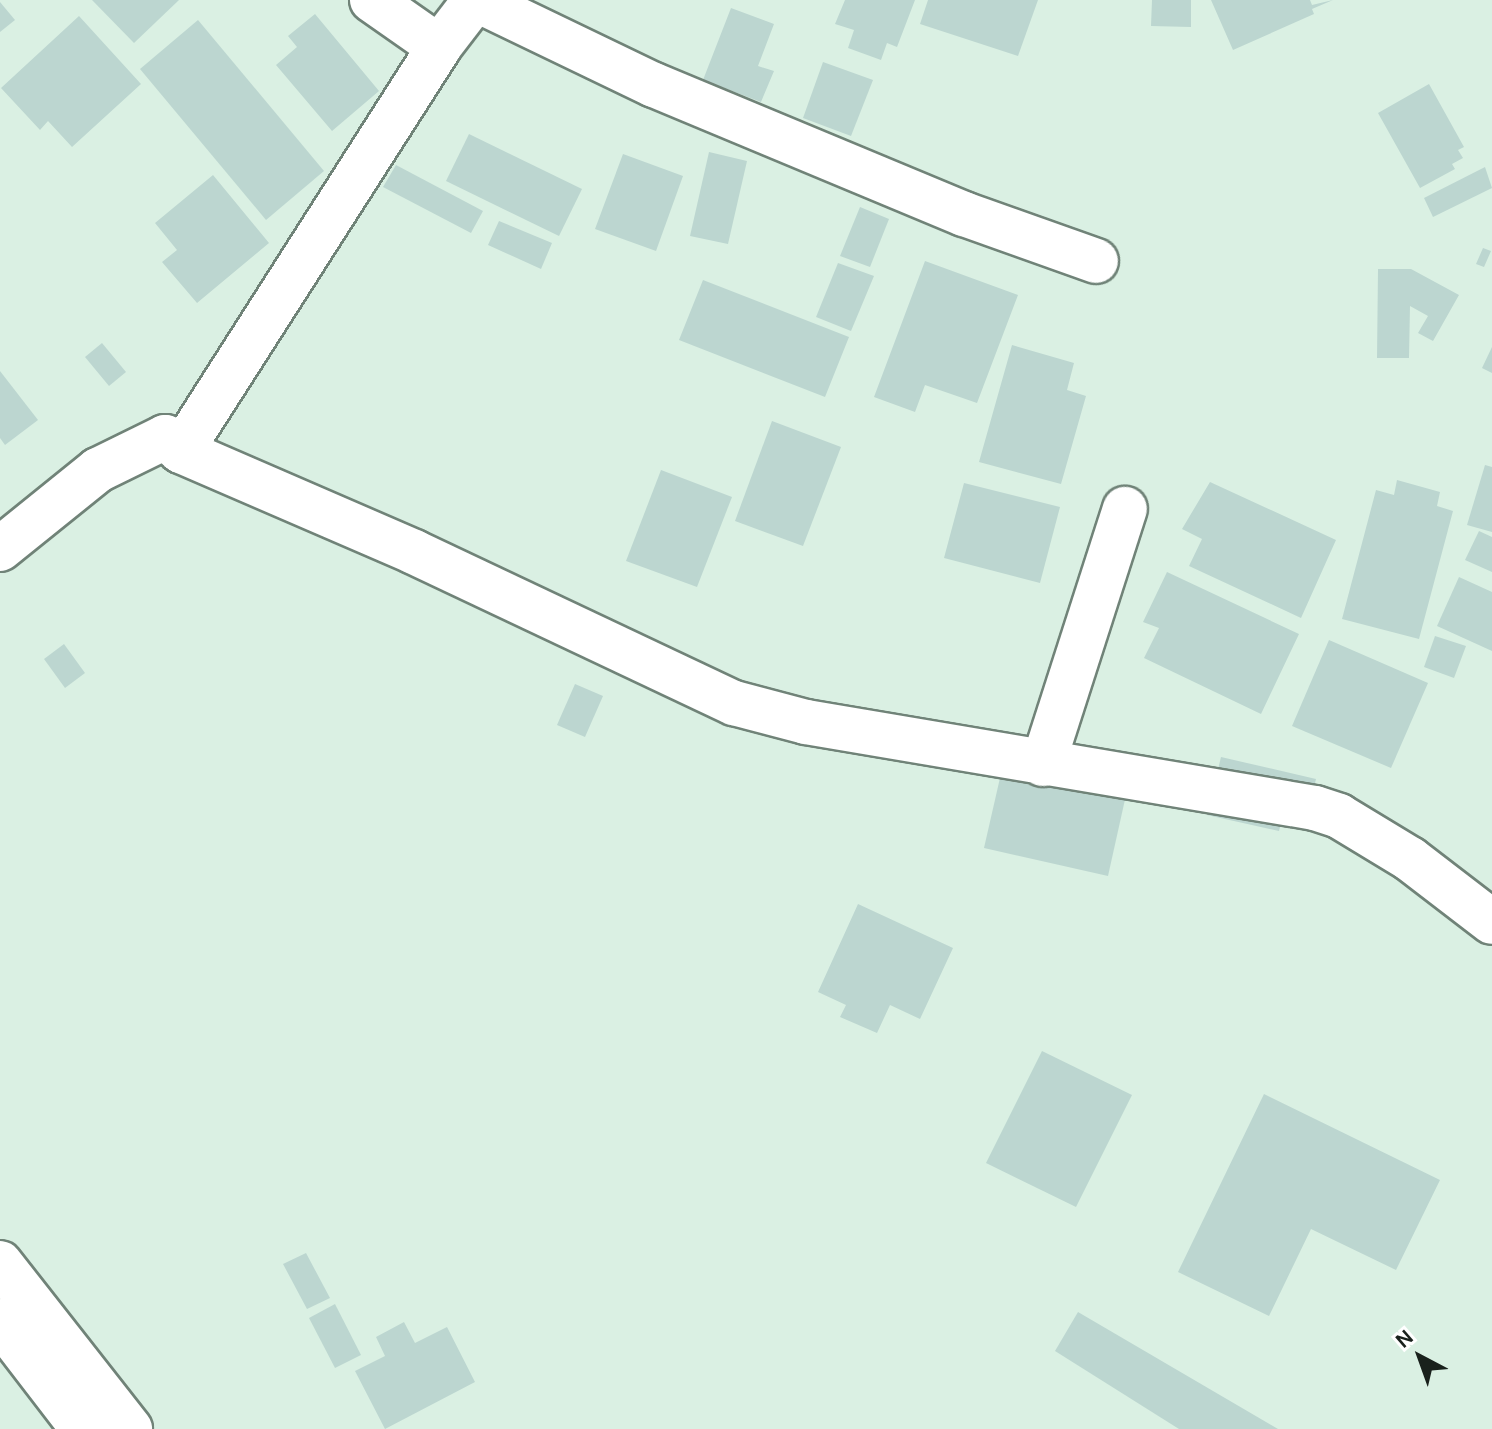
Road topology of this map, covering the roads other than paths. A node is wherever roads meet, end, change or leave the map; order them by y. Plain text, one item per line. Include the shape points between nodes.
1 (372, 0) edge
2 (476, 0) edge
3 (439, 47) junction
4 (1096, 261) dead end
5 (181, 451) junction
6 (1125, 509) dead end
7 (0, 549) edge
8 (1043, 764) junction
9 (1492, 922) edge
10 (0, 1263) edge
11 (0, 1321) edge
12 (83, 1429) edge
13 (130, 1429) edge

1 - 3 street
2 - 3 street
2 - 4 street via 654,85 964,214
3 - 5 street
5 - 7 street via 165,437 98,470
5 - 8 street via 414,552 734,703 806,722
6 - 8 street
8 - 9 street via 1339,816 1410,859
10 - 13 street
11 - 12 street

